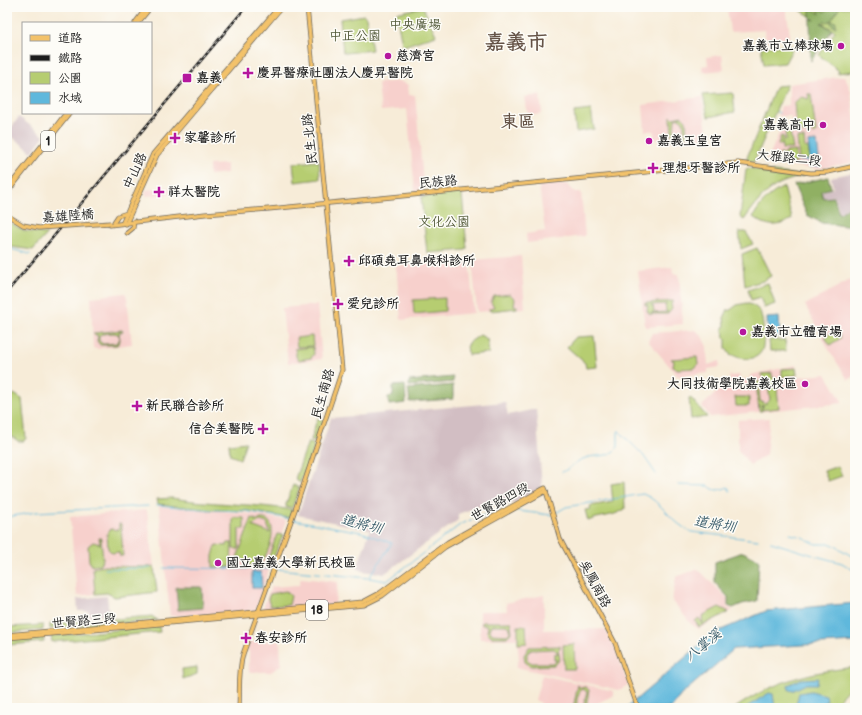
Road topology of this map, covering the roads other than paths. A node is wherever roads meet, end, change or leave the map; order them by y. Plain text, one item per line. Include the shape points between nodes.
1 (148, 7) edge
2 (151, 7) edge
3 (307, 7) edge
4 (279, 9) dead end
5 (136, 22) edge
6 (139, 22) edge
7 (65, 114) edge
8 (69, 114) edge
9 (743, 163) joint
10 (855, 166) edge
11 (7, 188) edge
12 (7, 193) edge
13 (326, 202) junction
14 (129, 213) junction
15 (7, 216) edge
16 (134, 221) junction
17 (125, 222) junction
18 (112, 223) junction
19 (127, 233) dead end
20 (333, 270) joint
21 (546, 491) joint
22 (257, 614) junction
23 (163, 622) joint
24 (7, 636) edge
25 (239, 708) edge
26 (638, 708) edge

1 - 5 main road
2 - 6 main road
3 - 13 main road, 民生北路
4 - 14 main road, 中山路 via 153,154
7 - 11 main road, 1
8 - 12 main road, 1
9 - 10 main road, 大雅路二段 via 811,173
9 - 13 main road, 民族路
13 - 16 main road, 民族路
13 - 20 main road, 民生北路
14 - 16 main road
14 - 17 main road, 中山路
14 - 18 main road via 118,215
15 - 18 main road, 嘉雄陸橋, bridge via 22,226 37,229
16 - 17 main road, 民族路
16 - 19 main road via 133,228
17 - 18 main road, 民族路
20 - 22 main road, 民生南路 via 342,359 341,373 292,520
21 - 22 main road, 世賢路四段 / 18 via 445,547 389,591 370,602 354,607
21 - 26 main road, 吳鳳南路 / 18 via 560,539 615,643
22 - 23 main road, 世賢路四段 / 18
22 - 25 main road, 民生南路 via 241,659
23 - 24 main road, 世賢路三段 / 18

